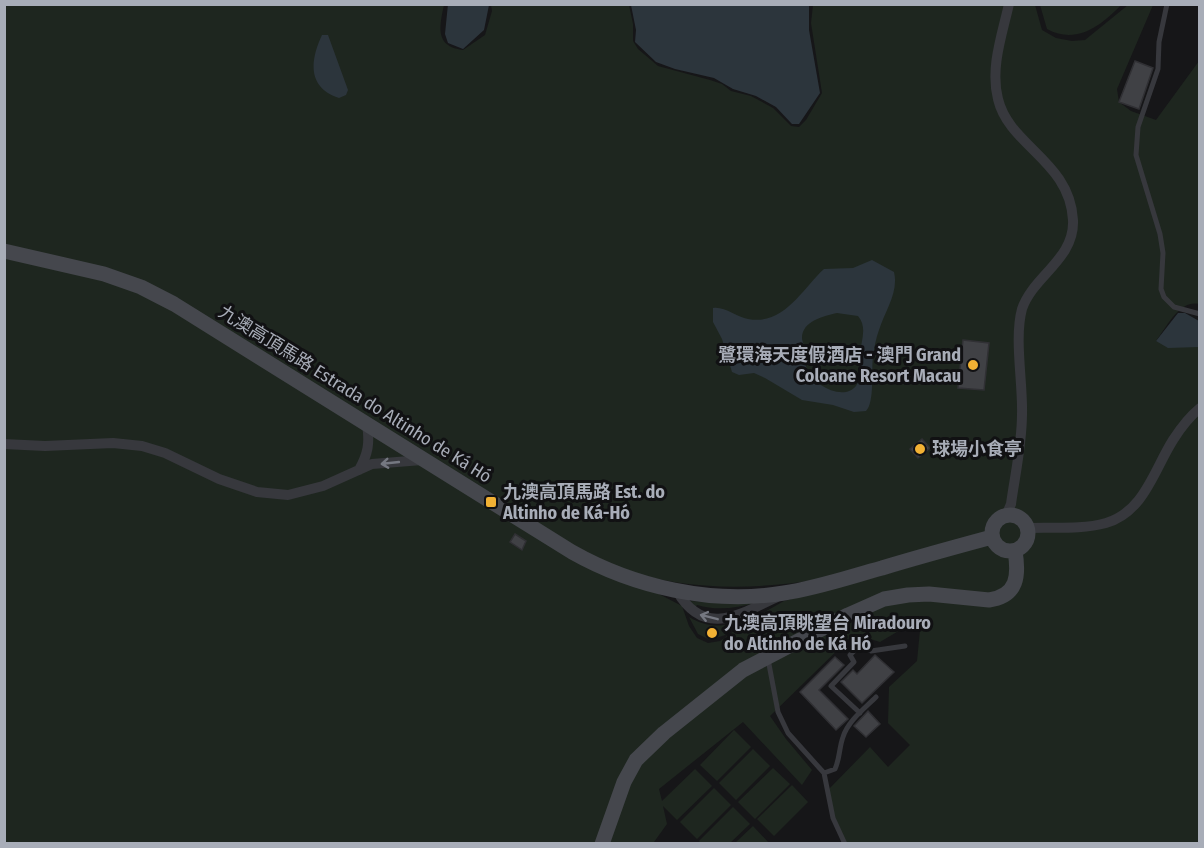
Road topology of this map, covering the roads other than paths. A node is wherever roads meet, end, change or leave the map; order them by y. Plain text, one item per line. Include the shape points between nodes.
1 (1009, 4) edge
2 (1167, 4) edge
3 (4, 251) edge
4 (1200, 314) edge
5 (1200, 408) edge
6 (367, 425) junction
7 (4, 444) edge
8 (422, 459) junction
9 (359, 470) junction
10 (1011, 512) junction
11 (1028, 528) junction
12 (992, 537) junction
13 (1015, 551) junction
14 (677, 591) junction
15 (782, 594) junction
16 (905, 646) dead end
17 (768, 657) junction
18 (876, 697) dead end
19 (860, 714) junction
20 (824, 773) junction
21 (603, 843) edge
22 (845, 843) edge

1 - 10 street via 996,68 998,100 1013,127 1063,183 1070,199 1073,224 1063,254 1031,293 1021,315 1022,428
2 - 4 lane via 1158,69 1138,127 1136,155 1160,234 1164,297 1174,307
3 - 6 main road, 九澳高頂馬路 Estrada do Altinho de Ká Hó via 104,274 141,287
5 - 11 street via 1173,438 1141,498 1125,515 1089,526
6 - 8 main road, 九澳高頂馬路 Estrada do Altinho de Ká Hó
6 - 9 street via 367,456
7 - 9 street via 113,442 142,446 257,492 288,495
8 -> 9 street via 372,464
8 - 14 main road, 九澳高頂馬路 Estrada do Altinho de Ká Hó via 590,562 637,582
10 - 11 main road
10 - 12 main road via 996,521
11 - 13 main road via 1026,542
12 - 13 main road via 1000,548
12 - 15 main road, 九澳高頂馬路 Estrada do Altinho de Ká Hó
13 - 17 main road via 1016,580 999,599 929,594 884,599
14 - 15 main road, 九澳高頂馬路 Estrada do Altinho de Ká Hó via 747,597
15 -> 14 street via 721,620 694,612
16 - 19 lane via 871,651 859,646 850,655 854,662 831,686
17 - 20 lane via 783,723
17 - 21 main road via 723,685 641,755 624,782
18 - 19 lane
19 - 20 lane via 842,739 836,769
20 - 22 lane via 833,818

